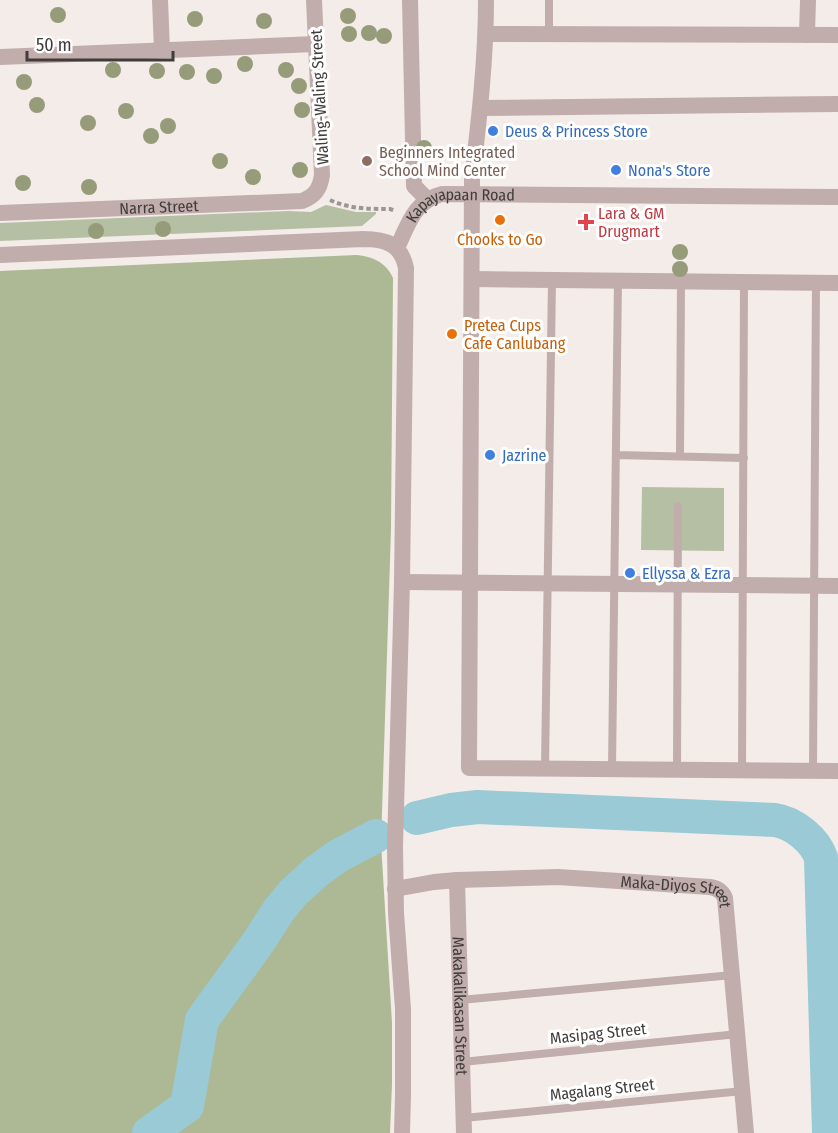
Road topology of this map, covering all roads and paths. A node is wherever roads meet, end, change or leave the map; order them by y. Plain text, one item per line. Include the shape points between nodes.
1 (160, 0) edge
2 (314, 0) edge
3 (410, 0) edge
4 (486, 0) edge
5 (549, 0) edge
6 (808, 0) edge
7 (486, 34) junction
8 (549, 35) junction
9 (807, 35) junction
10 (838, 35) edge
11 (316, 44) junction
12 (162, 50) junction
13 (0, 57) edge
14 (838, 104) edge
15 (481, 108) junction
16 (316, 193) junction
17 (473, 193) junction
18 (838, 197) edge
19 (427, 199) junction
20 (375, 209) dead end
21 (0, 213) edge
22 (397, 248) junction
23 (0, 255) edge
24 (472, 279) junction
25 (552, 280) junction
26 (618, 280) junction
27 (681, 281) junction
28 (744, 282) junction
29 (816, 282) junction
30 (838, 283) edge
31 (616, 455) junction
32 (680, 456) junction
33 (744, 458) junction
34 (678, 506) dead end
35 (402, 582) junction
36 (470, 583) junction
37 (548, 583) junction
38 (615, 584) junction
39 (678, 584) junction
40 (743, 585) junction
41 (814, 586) junction
42 (838, 586) edge
43 (545, 768) junction
44 (612, 769) junction
45 (677, 770) junction
46 (742, 770) junction
47 (813, 771) junction
48 (838, 771) edge
49 (457, 880) junction
50 (395, 889) junction
51 (733, 975) junction
52 (460, 1000) junction
53 (738, 1034) junction
54 (462, 1062) junction
55 (742, 1090) junction
56 (464, 1125) edge
57 (402, 1133) edge
58 (746, 1133) edge

1 - 12 street
2 - 11 street, Waling-Waling Street
3 - 19 street via 414,186
4 - 7 street
5 - 8 lane
6 - 9 street
7 - 8 street
7 - 15 street
8 - 9 street
9 - 10 street
11 - 12 street
11 - 16 street, Waling-Waling Street via 322,175
12 - 13 street
14 - 15 street
15 - 17 street
16 - 20 path via 347,207
16 - 21 street, Narra Street via 302,201
17 - 18 street, Kapayapaan Road
17 - 19 street, Kapayapaan Road via 442,194
17 - 24 street
19 - 22 street, Kapayapaan Road via 417,208
22 - 23 street, Kapayapaan Road via 375,239 363,239
22 - 35 street via 406,268
24 - 25 street
24 - 36 street
25 - 26 street
25 - 37 lane
26 - 27 street
26 - 31 lane
27 - 28 street
27 - 32 lane
28 - 29 street
28 - 33 lane
29 - 30 street
29 - 41 lane
31 - 32 lane
31 - 38 lane
32 - 33 lane
33 - 40 lane
34 - 39 lane
35 - 36 street
35 - 50 street
36 - 37 street
36 - 43 street via 469,768
37 - 38 street
37 - 43 lane
38 - 39 street
38 - 44 lane
39 - 40 street
39 - 45 lane
40 - 41 street
40 - 46 lane
41 - 42 street
41 - 47 lane
43 - 44 street
44 - 45 street
45 - 46 street
46 - 47 street
47 - 48 street
49 - 50 street, Maka-Diyos Street
49 - 51 street, Maka-Diyos Street via 558,877 715,887 726,898
49 - 52 street, Makakalikasan Street
50 - 57 street via 403,1009
51 - 52 lane
51 - 53 street, Maka-Diyos Street
52 - 54 street, Makakalikasan Street
53 - 54 lane, Masipag Street
53 - 55 street, Maka-Diyos Street
54 - 56 street, Makakalikasan Street
55 - 56 lane, Magalang Street
55 - 58 street, Maka-Diyos Street

